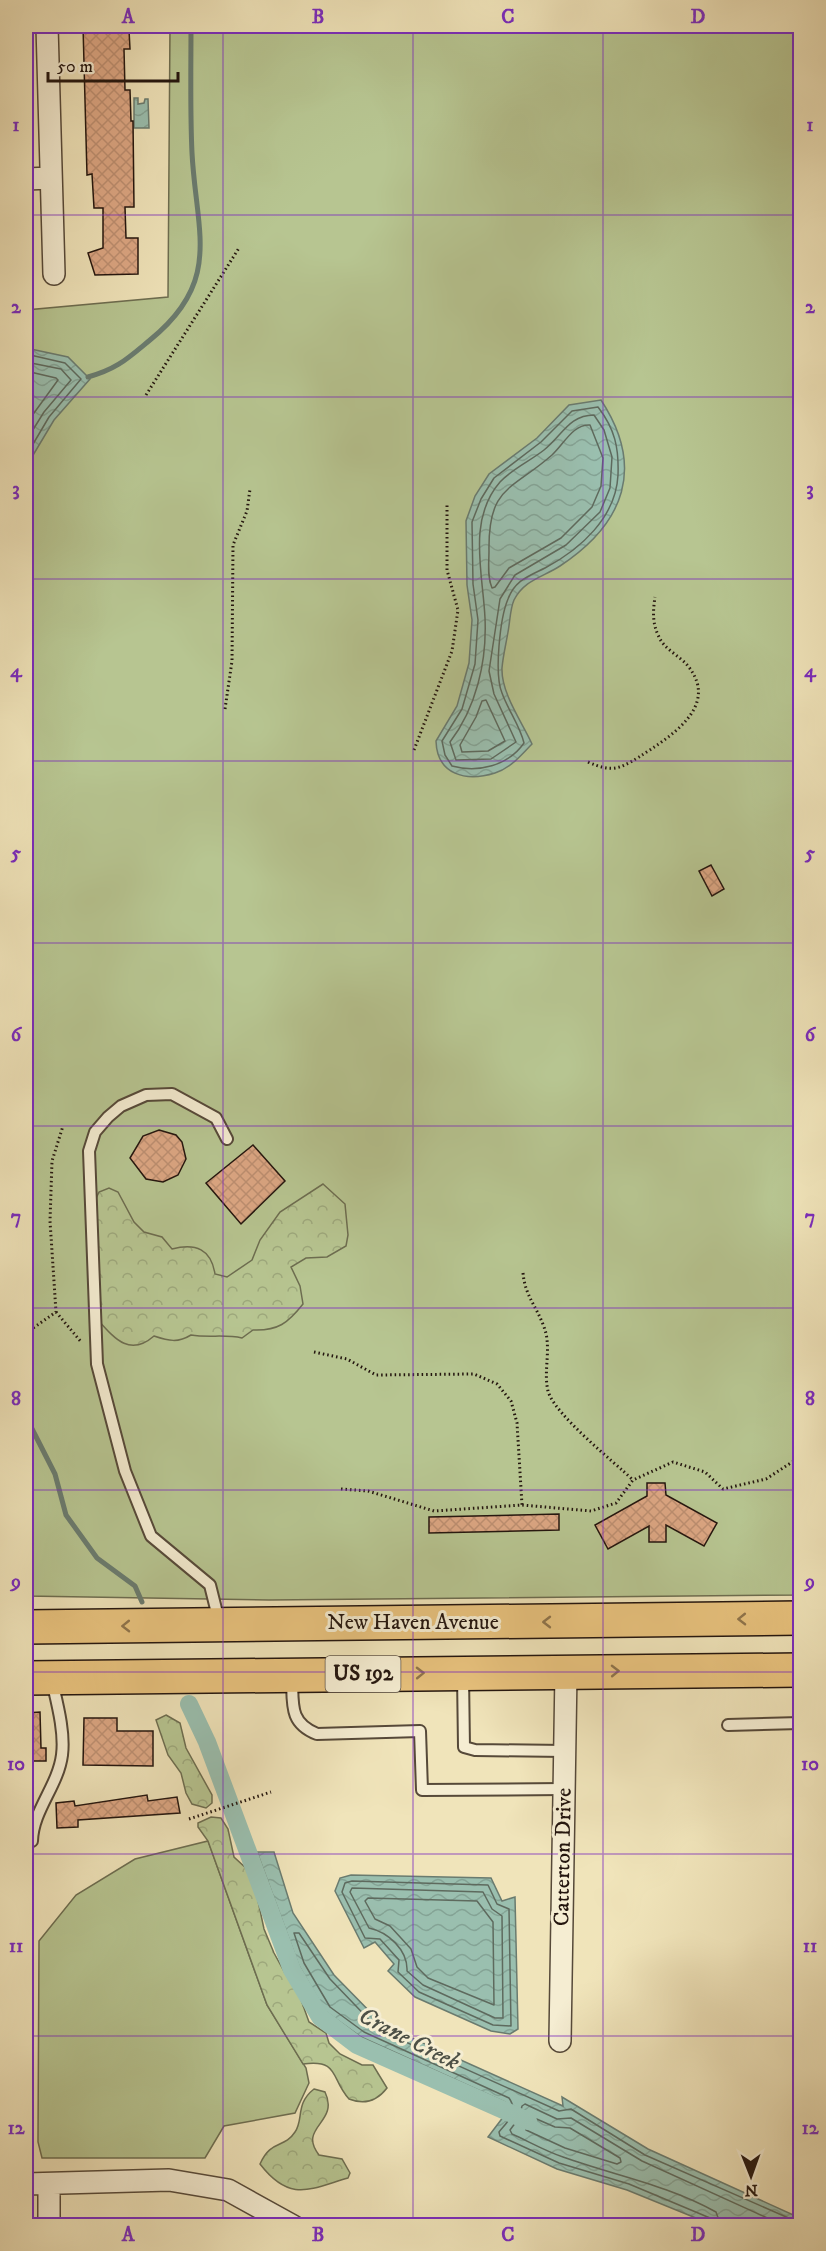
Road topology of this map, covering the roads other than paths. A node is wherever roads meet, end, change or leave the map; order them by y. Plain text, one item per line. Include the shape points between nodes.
1 (47, 26) edge
2 (26, 178) edge
3 (51, 178) junction
4 (54, 274) dead end
5 (226, 1139) dead end
6 (801, 1618) edge
7 (660, 1621) junction
8 (279, 1623) junction
9 (220, 1624) junction
10 (26, 1627) edge
11 (801, 1670) edge
12 (566, 1672) junction
13 (463, 1673) junction
14 (292, 1675) junction
15 (34, 1677) edge
16 (801, 1723) edge
17 (728, 1725) dead end
18 (565, 1751) junction
19 (564, 1789) junction
20 (32, 1841) dead end
21 (561, 2041) dead end
22 (26, 2184) edge
23 (49, 2184) junction
24 (286, 2223) edge
25 (49, 2226) edge

1 - 3 street
2 - 3 street
3 - 4 street
5 - 9 lane via 216,1118 172,1094 146,1095 121,1106 95,1132 89,1151 97,1364 125,1471 151,1536 210,1585
6 -> 7 main road, New Haven Avenue / US 192
7 -> 8 main road, New Haven Avenue / US 192
7 - 12 main road via 595,1639 578,1652
8 - 9 main road, New Haven Avenue / US 192
8 - 15 main road via 270,1643 242,1661 83,1663
9 -> 10 main road, New Haven Avenue / US 192
12 -> 11 main road, US 192
12 - 13 main road, US 192
12 - 18 street, Catterton Drive
14 -> 13 main road, US 192
13 - 18 lane via 464,1747
14 - 15 main road, US 192
14 - 19 lane via 293,1705 304,1729 317,1734 420,1731 422,1790
15 - 20 lane via 62,1755 52,1787 33,1825
16 - 17 lane
18 - 19 street, Catterton Drive
19 - 21 street, Catterton Drive
22 - 23 street
23 - 24 street via 169,2180 228,2190
23 - 25 street

